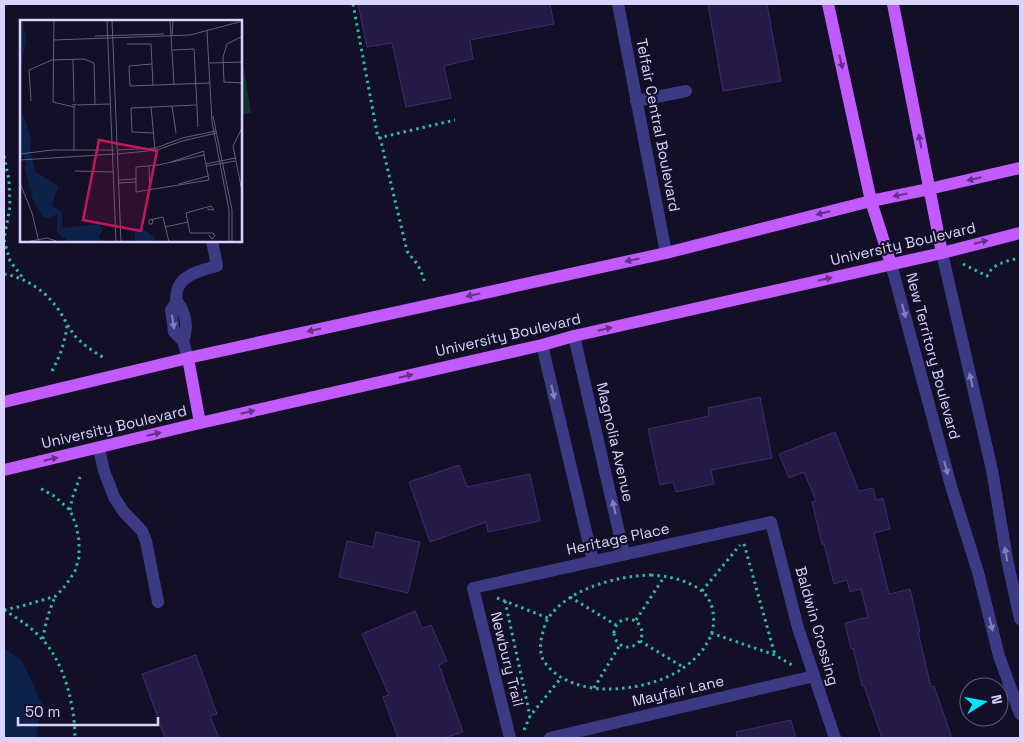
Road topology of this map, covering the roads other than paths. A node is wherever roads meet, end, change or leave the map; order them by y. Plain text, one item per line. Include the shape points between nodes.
1 (618, 4) edge
2 (828, 4) edge
3 (893, 4) edge
4 (686, 91) dead end
5 (636, 101) junction
6 (1020, 168) edge
7 (929, 189) junction
8 (871, 200) junction
9 (1020, 233) edge
10 (212, 242) edge
11 (666, 252) junction
12 (942, 253) junction
13 (891, 264) junction
14 (574, 336) junction
15 (542, 345) junction
16 (188, 358) junction
17 (4, 402) edge
18 (200, 423) junction
19 (99, 448) junction
20 (4, 470) edge
21 (771, 522) joint
22 (624, 554) junction
23 (593, 561) junction
24 (473, 588) joint
25 (158, 602) dead end
26 (1020, 618) edge
27 (812, 676) junction
28 (1020, 714) edge
29 (510, 738) edge
30 (550, 738) edge
31 (835, 738) edge

1 - 5 street, Telfair Central Boulevard
2 -> 8 main road, New Territory Boulevard
7 -> 3 main road, New Territory Boulevard
4 - 5 street
5 - 11 street, Telfair Central Boulevard
6 -> 7 main road
7 -> 8 main road
7 - 12 main road, New Territory Boulevard
8 -> 11 main road
8 - 13 main road, New Territory Boulevard
12 -> 9 main road, University Boulevard
10 - 16 street via 217,266 184,279 177,289 177,301 170,310 174,332 184,341
11 -> 16 main road
12 - 13 main road, University Boulevard
26 -> 12 street, New Territory Boulevard via 992,470
14 -> 13 main road, University Boulevard
13 -> 28 street, New Territory Boulevard via 999,656
14 - 15 main road, University Boulevard
22 -> 14 street, Magnolia Avenue
18 -> 15 main road, University Boulevard
15 -> 23 street
16 - 17 main road
16 - 18 main road
19 -> 18 main road, University Boulevard
20 -> 19 main road, University Boulevard
19 - 25 street via 114,497 142,532 146,542
21 - 22 street, Heritage Place
21 - 27 street, Baldwin Crossing
22 - 23 street, Heritage Place
23 - 24 street, Heritage Place
24 - 29 street, Newbury Trail
27 - 30 street, Mayfair Lane
27 - 31 street, Baldwin Crossing

